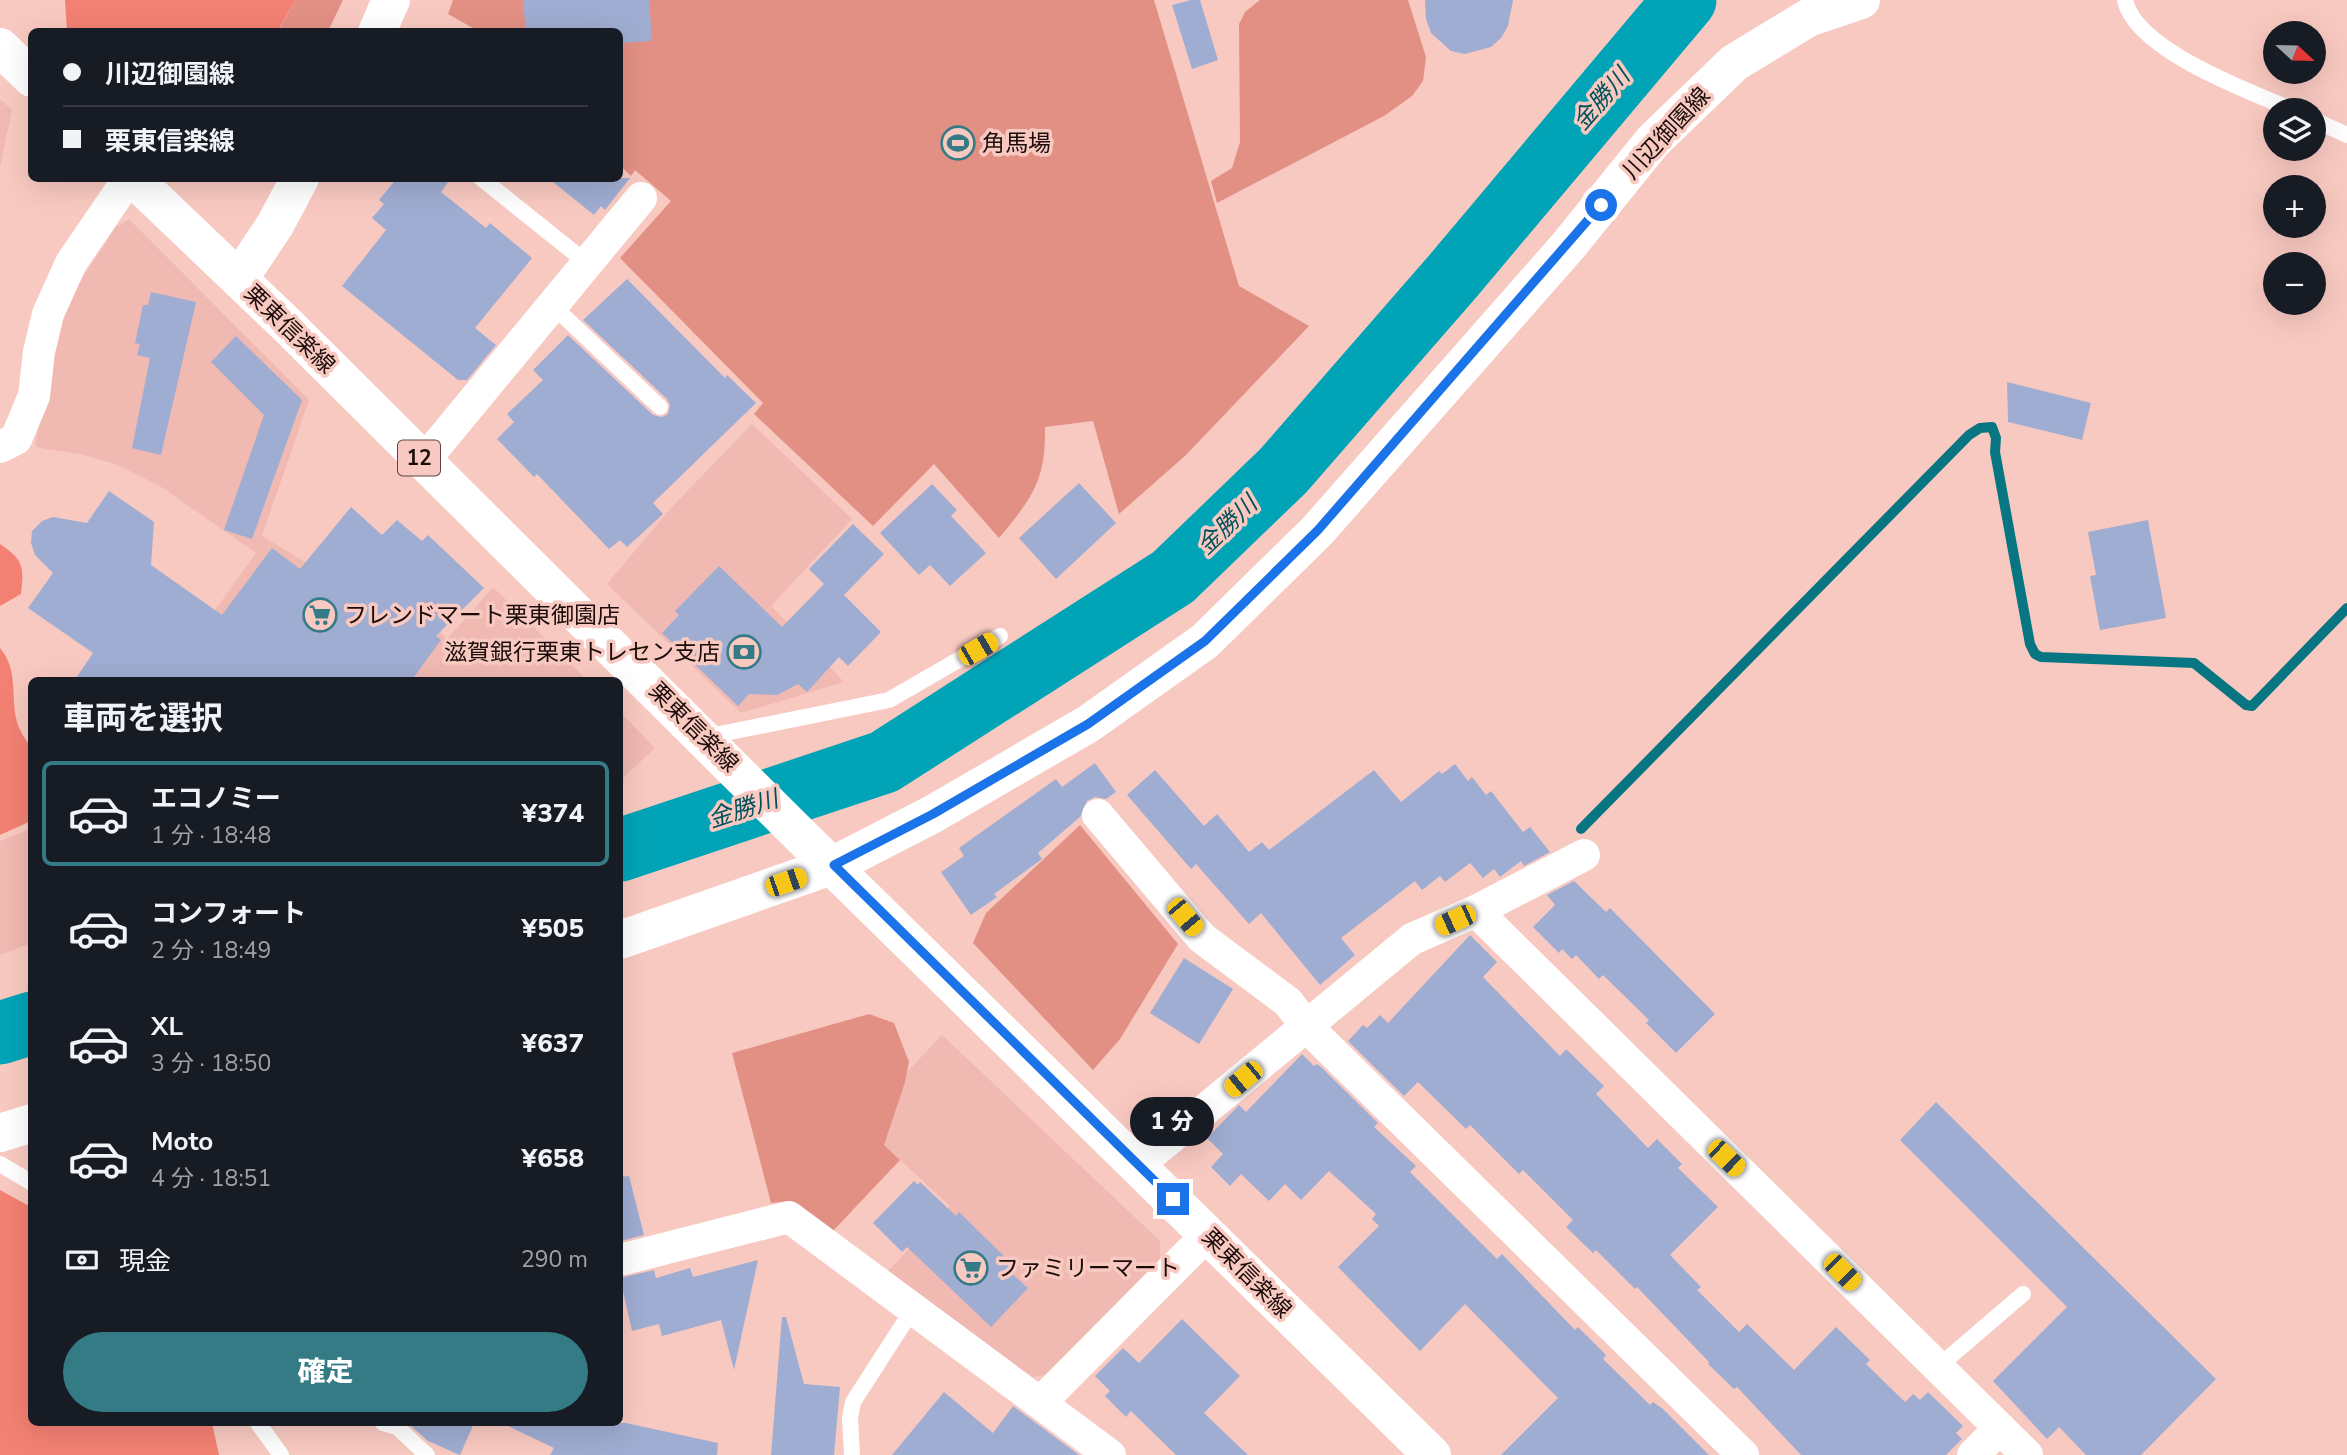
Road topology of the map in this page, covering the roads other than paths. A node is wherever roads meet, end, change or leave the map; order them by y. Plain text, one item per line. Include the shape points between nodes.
1 (391, 0) edge
2 (1861, 0) edge
3 (2125, 0) edge
4 (379, 28) edge
5 (0, 47) edge
6 (28, 74) edge
7 (2267, 98) edge
8 (2326, 125) edge
9 (2347, 135) edge
10 (128, 182) edge
11 (135, 182) edge
12 (298, 182) edge
13 (486, 182) edge
14 (641, 198) dead end
15 (587, 264) junction
16 (239, 279) junction
17 (552, 305) junction
18 (660, 407) dead end
19 (0, 447) edge
20 (423, 462) junction
21 (1000, 636) dead end
22 (715, 748) junction
23 (1098, 815) dead end
24 (1584, 855) dead end
25 (834, 865) junction
26 (1476, 911) junction
27 (623, 939) edge
28 (1306, 1026) junction
29 (28, 1124) edge
30 (0, 1133) edge
31 (0, 1164) edge
32 (1138, 1165) junction
33 (28, 1181) edge
34 (1208, 1234) junction
35 (623, 1259) edge
36 (2023, 1294) dead end
37 (913, 1309) junction
38 (1938, 1367) junction
39 (1042, 1401) junction
40 (260, 1426) edge
41 (394, 1426) edge
42 (2000, 1428) junction
43 (281, 1455) edge
44 (427, 1455) edge
45 (852, 1455) edge
46 (1110, 1455) edge
47 (1432, 1455) edge
48 (1743, 1455) edge
49 (1973, 1455) edge
50 (2027, 1455) edge

1 - 4 main road
2 - 25 main road, 川辺御園線 via 1808,18 1734,63 1653,141 1318,530 1205,641 1088,724
3 - 7 lane via 2127,11 2144,32 2174,54
5 - 6 main road
8 - 9 lane
10 - 19 street via 71,263 48,314 34,396 16,439
11 - 16 main road, 栗東信楽線 / 12
12 - 16 main road
13 - 15 lane
14 - 15 street
15 - 17 street
16 - 20 main road, 栗東信楽線 / 12
17 - 18 lane
17 - 20 street
20 - 22 main road, 栗東信楽線 / 12
21 - 22 lane via 889,700
22 - 25 main road, 栗東信楽線 / 12
23 - 28 street via 1202,938 1288,1002
24 - 26 street
25 - 27 main road, 川辺御園線
25 - 32 main road, 栗東信楽線 / 12
26 - 28 street via 1412,939
26 - 38 street
28 - 32 street
28 - 48 street
29 - 30 main road
31 - 33 lane
32 - 34 main road, 栗東信楽線 / 12
34 - 39 street
34 - 47 main road, 栗東信楽線 / 12
35 - 37 street via 789,1217
36 - 38 lane
37 - 39 street
37 - 45 lane via 853,1402
38 - 42 street
39 - 46 street
40 - 43 lane
41 - 44 lane
42 - 49 street
42 - 50 street

